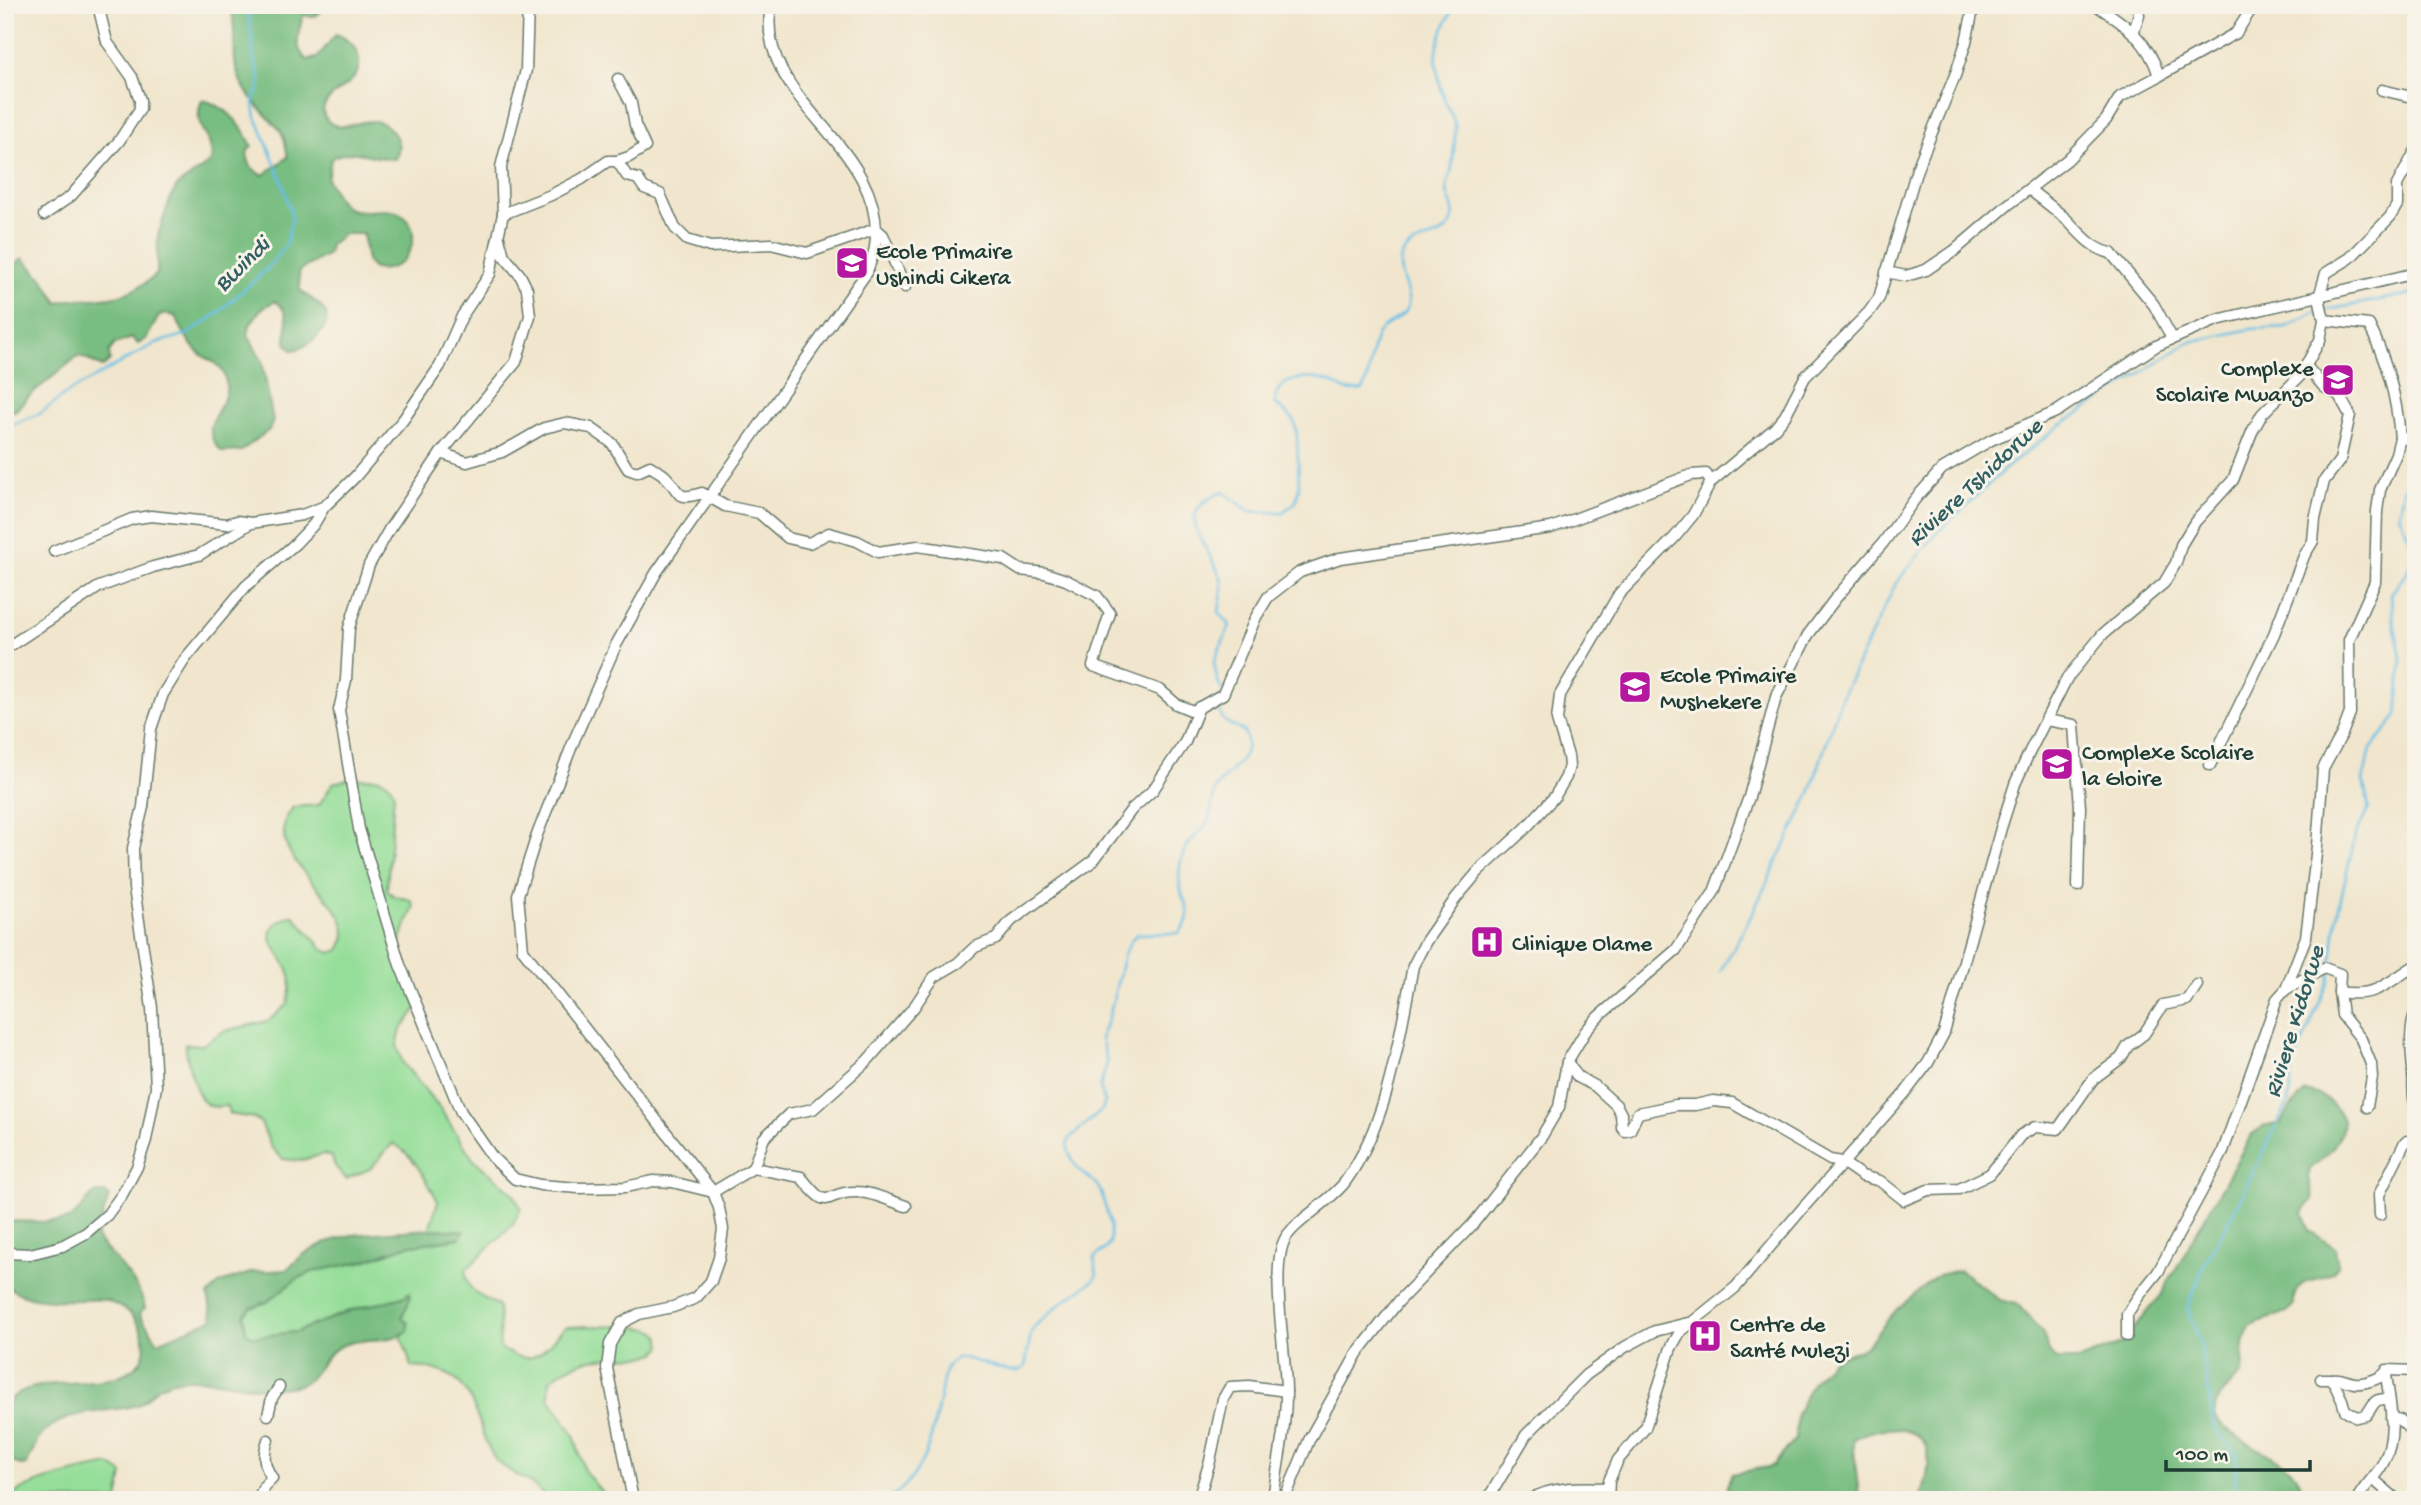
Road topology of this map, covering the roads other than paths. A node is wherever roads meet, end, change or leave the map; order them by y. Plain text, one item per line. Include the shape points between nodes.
1 (98, 5) edge
2 (528, 5) edge
3 (771, 5) edge
4 (1974, 5) edge
5 (2096, 5) edge
6 (2138, 5) edge
7 (2254, 5) edge
8 (2134, 31) junction
9 (2159, 76) junction
10 (618, 79) dead end
11 (2382, 89) dead end
12 (2416, 98) edge
13 (2416, 150) edge
14 (617, 161) junction
15 (2029, 189) junction
16 (503, 214) junction
17 (44, 215) dead end
18 (876, 229) junction
19 (499, 238) junction
20 (1886, 272) junction
21 (2416, 273) edge
22 (905, 287) dead end
23 (2319, 297) junction
24 (2324, 320) junction
25 (2172, 338) junction
26 (2306, 366) junction
27 (2400, 438) junction
28 (2416, 440) edge
29 (441, 453) junction
30 (1711, 482) junction
31 (710, 498) junction
32 (324, 507) junction
33 (250, 523) junction
34 (54, 551) dead end
35 (5, 649) edge
36 (1199, 707) junction
37 (2046, 720) junction
38 (2210, 765) dead end
39 (2078, 886) dead end
40 (2416, 965) edge
41 (2197, 985) dead end
42 (2286, 989) junction
43 (2339, 992) junction
44 (2416, 1009) edge
45 (1567, 1062) junction
46 (2416, 1107) edge
47 (2367, 1108) dead end
48 (2416, 1141) edge
49 (1842, 1162) junction
50 (753, 1168) junction
51 (713, 1192) junction
52 (906, 1206) dead end
53 (2380, 1215) dead end
54 (5, 1253) edge
55 (1692, 1322) junction
56 (2127, 1336) dead end
57 (2416, 1371) edge
58 (2386, 1375) junction
59 (279, 1387) dead end
60 (1286, 1391) junction
61 (2389, 1399) junction
62 (268, 1415) dead end
63 (2391, 1418) junction
64 (2416, 1435) edge
65 (268, 1440) dead end
66 (2373, 1479) junction
67 (1606, 1488) junction
68 (258, 1500) edge
69 (633, 1500) edge
70 (1198, 1500) edge
71 (1273, 1500) edge
72 (1284, 1500) edge
73 (1485, 1500) edge
74 (1529, 1500) edge
75 (1608, 1500) edge
76 (2357, 1500) edge
77 (2397, 1500) edge

1 - 17 street via 107,42 132,77 140,109 71,196
2 - 16 street via 526,70 501,167
3 - 18 street via 769,36 781,72 864,183
4 - 20 street via 1956,73 1917,169
5 - 8 street
6 - 8 street
7 - 9 street via 2236,33
8 - 9 street
9 - 15 street via 2120,97 2106,120 2067,160
10 - 14 street via 645,147
11 - 12 street
13 - 23 street via 2397,185 2397,205 2390,217 2350,257 2326,273
14 - 16 street via 608,161 551,195
14 - 18 street via 627,176 660,194 675,228 687,240 710,247 771,244 807,253
15 - 20 street via 1926,270 1906,276
15 - 25 street via 2082,236 2111,253 2154,305
16 - 19 street
18 - 22 street via 883,235
18 - 31 street via 867,272
19 - 29 street via 504,256 527,289 530,316 516,362
19 - 32 street via 490,274 462,316 440,366 403,420
20 - 30 street via 1879,298 1805,377 1775,428
21 - 23 street
23 - 24 street
23 - 25 street via 2217,320
24 - 26 street via 2320,340
24 - 27 street via 2369,325 2393,387
25 - 45 street via 2056,412 1961,457 1942,469 1915,499 1808,635 1789,669 1714,892 1676,950 1598,1017
26 - 37 street via 2262,414 2233,480 2195,522 2164,583 2086,653
26 - 38 street via 2323,387 2339,395 2350,415 2340,460 2324,481 2313,541 2274,634
27 - 28 street
27 - 42 street via 2380,490 2375,583 2349,640 2350,713 2323,769 2306,937
29 - 31 street via 467,462 502,452 544,428 565,423 591,428 612,443 628,470 637,472 650,466 666,476 677,494 687,498 702,493
29 - 51 street via 369,565 349,628 339,710 359,829 400,965 461,1112 493,1158 515,1178 579,1188 672,1182
30 - 36 street via 1706,474 1691,475 1551,528 1340,558 1300,572 1268,597 1223,694
30 - 60 street via 1675,537 1619,594 1583,654 1557,709 1568,756 1566,777 1525,829 1478,872 1426,941 1413,966 1391,1076 1361,1155 1344,1183 1284,1241 1278,1271
31 - 36 street via 759,513 788,538 809,542 830,533 878,552 918,546 1003,559 1020,570 1066,580 1097,596 1110,613 1093,666 1160,690 1175,704 1193,710
31 - 51 street via 656,573 616,645 575,738 518,895 523,950
32 - 33 street
32 - 54 street via 295,544 246,586 185,659 163,694 150,729 143,807 133,848 134,888 152,1008 156,1087 137,1167 107,1215 86,1233 41,1252
33 - 34 street via 151,516 132,519
33 - 35 street via 199,555 99,587
36 - 50 street via 1185,742 1153,789 1093,861 1011,921 996,939 975,947 934,977 867,1061 813,1109 789,1114 764,1138
37 - 39 street via 2074,725 2080,807
37 - 49 street via 2015,784 1944,1033 1905,1093
40 - 43 street via 2375,991 2363,995
41 - 49 street via 2187,1000 2163,1005 2144,1034 2093,1079 2059,1129 2035,1127 2021,1135 1990,1174 1959,1189 1928,1190 1904,1200 1880,1181 1862,1176
42 - 43 street via 2324,968 2340,974
42 - 56 street via 2277,999 2222,1154 2158,1272 2127,1314
43 - 47 street via 2342,1015 2361,1039 2371,1064
44 - 46 street via 2409,1042
45 - 49 street via 1578,1077 1616,1105 1625,1131 1638,1113 1713,1101 1732,1103 1830,1160
45 - 72 street via 1559,1108 1542,1136 1473,1224 1399,1301 1357,1354 1310,1438
48 - 53 street via 2404,1144 2379,1195
49 - 55 street via 1736,1287
50 - 51 street
50 - 52 street via 801,1177 817,1197 827,1200 859,1192
51 - 69 street via 723,1229 711,1281 696,1298 622,1323 610,1344 607,1367
55 - 67 street via 1671,1348 1645,1428 1618,1460
55 - 73 street via 1655,1331 1586,1375 1526,1435
57 - 58 street via 2387,1370
58 - 61 street
58 - 61 street via 2362,1383 2326,1379 2345,1410 2357,1417 2366,1415 2378,1399
59 - 62 street
60 - 70 street via 1230,1387
60 - 71 street via 1285,1433
61 - 63 street
63 - 64 street
63 - 66 street via 2389,1449
65 - 68 street via 265,1466 272,1478
66 - 76 street
66 - 77 street
67 - 74 street via 1542,1492
67 - 75 street

